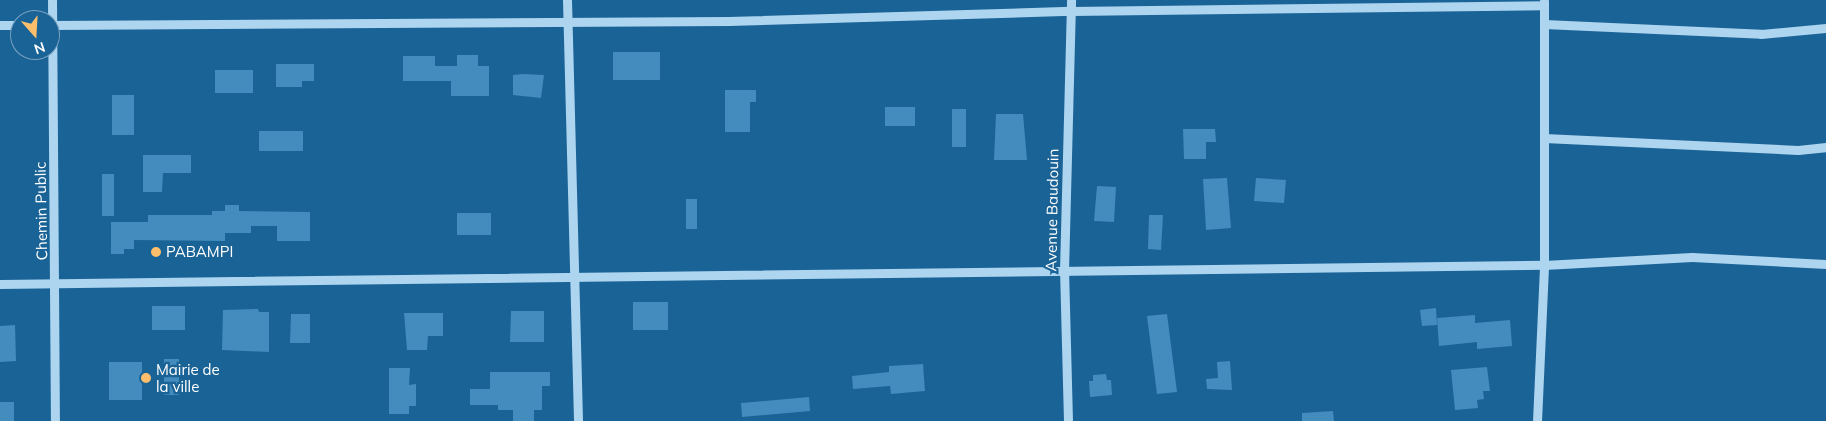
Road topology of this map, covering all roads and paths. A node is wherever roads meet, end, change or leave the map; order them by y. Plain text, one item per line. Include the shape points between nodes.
1 (567, 0) edge
2 (1071, 0) edge
3 (1544, 3) edge
4 (1071, 11) junction
5 (568, 23) junction
6 (1544, 24) junction
7 (60, 25) edge
8 (1826, 28) edge
9 (52, 60) edge
10 (1544, 138) junction
11 (1826, 147) edge
12 (1826, 264) edge
13 (1544, 265) junction
14 (1064, 272) junction
15 (574, 275) junction
16 (56, 283) junction
17 (0, 284) edge
18 (55, 421) edge
19 (578, 421) edge
20 (1068, 421) edge
21 (1537, 421) edge

1 - 5 street
2 - 4 street, Avenue Baudouin
3 - 4 street
3 - 6 street
4 - 5 street
4 - 14 street, Avenue Baudouin
5 - 7 street
5 - 15 street
6 - 8 street via 1761,34
6 - 10 street
9 - 16 street, Chemin Public
10 - 11 street via 1798,150
10 - 13 street
12 - 13 street via 1692,257
13 - 14 street
13 - 21 street
14 - 15 street
14 - 20 street, Avenue Baudouin
15 - 16 street
15 - 19 street
16 - 17 street
16 - 18 street, Chemin Public

